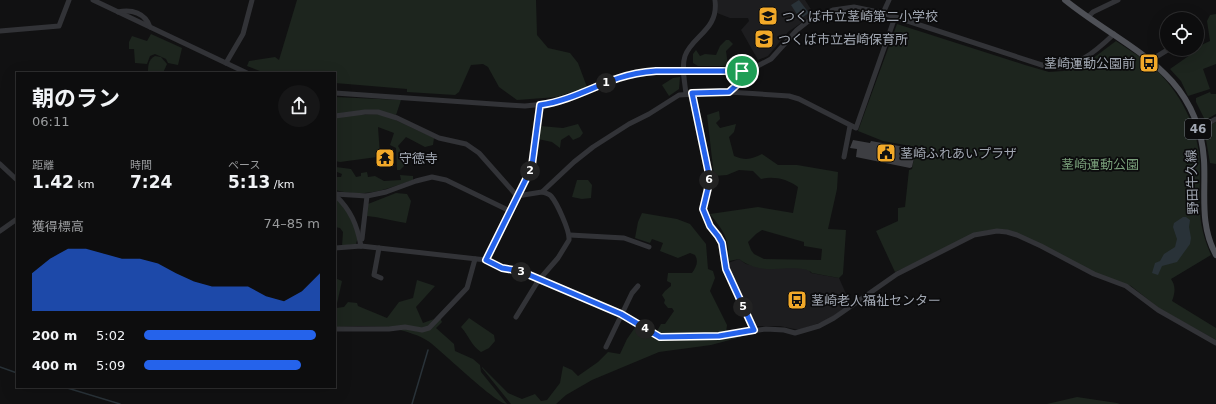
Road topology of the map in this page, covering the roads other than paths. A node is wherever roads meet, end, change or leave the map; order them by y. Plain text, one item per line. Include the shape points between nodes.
1 (69, 0) edge
2 (93, 0) edge
3 (252, 0) edge
4 (715, 0) edge
5 (889, 0) edge
6 (1065, 0) edge
7 (1118, 0) edge
8 (883, 13) junction
9 (895, 17) junction
10 (1088, 17) junction
11 (0, 31) edge
12 (1114, 34) junction
13 (1160, 54) edge
14 (1151, 60) junction
15 (226, 63) junction
16 (683, 71) junction
17 (742, 71) junction
18 (245, 72) edge
19 (336, 92) edge
20 (729, 92) junction
21 (692, 93) junction
22 (686, 94) junction
23 (540, 105) junction
24 (336, 116) edge
25 (1216, 119) edge
26 (850, 126) junction
27 (1198, 128) junction
28 (844, 157) dead end
29 (0, 164) edge
30 (16, 179) edge
31 (542, 192) junction
32 (336, 195) edge
33 (336, 196) edge
34 (367, 196) junction
35 (517, 196) junction
36 (510, 211) junction
37 (16, 220) edge
38 (0, 231) edge
39 (570, 236) junction
40 (361, 246) junction
41 (649, 246) dead end
42 (336, 248) edge
43 (379, 248) junction
44 (1215, 252) edge
45 (475, 259) junction
46 (486, 260) junction
47 (381, 278) dead end
48 (540, 280) junction
49 (638, 286) dead end
50 (621, 314) junction
51 (516, 317) dead end
52 (336, 329) edge
53 (754, 330) junction
54 (1216, 342) edge
55 (606, 347) dead end

1 - 11 street via 59,26
2 - 15 street
3 - 15 street via 243,34
4 - 16 street via 716,8 711,23 686,54
5 - 8 street
6 - 10 main road, 野田牛久線 / 46
7 - 10 street
8 - 9 street
8 - 17 street via 854,7 827,12 797,30 771,59
9 - 12 street via 1048,67 1065,66 1081,61
9 - 26 street via 857,127
10 - 12 main road, 野田牛久線 / 46
12 - 14 main road, 野田牛久線 / 46
13 - 14 street
14 - 27 main road, 野田牛久線 / 46 via 1178,88
15 - 18 street
16 - 17 street
16 - 22 street
16 - 23 street via 656,71 631,75 565,100
17 - 20 street via 739,83
19 - 23 street via 508,105
20 - 21 street
20 - 26 street via 789,96
21 - 22 street
21 - 53 street via 709,174 703,209 710,226 722,243 726,269
22 - 31 street via 679,95 606,139 574,162
23 - 35 street via 532,165
24 - 35 street via 365,112 383,113 439,138 466,144 479,153
25 - 27 street
26 - 28 street
27 - 44 main road, 野田牛久線 / 46 via 1204,159 1205,227
29 - 30 street
31 - 35 street
31 - 39 street via 550,195 555,202
32 - 34 street
33 - 40 street via 352,215
34 - 36 street via 432,177 446,180
34 - 40 street
35 - 36 street
36 - 46 street
37 - 38 street
39 - 41 street via 624,238
39 - 48 street via 566,246
40 - 42 street
40 - 43 street
43 - 45 street
43 - 47 street via 374,275
45 - 46 street
45 - 52 street via 467,288 429,328
46 - 48 street
48 - 50 street
48 - 51 street
49 - 50 street
50 - 53 street via 656,336 666,338 719,336
50 - 55 street
53 - 54 street via 775,329 795,333 820,326 897,274 974,235 997,231 1017,235 1082,269 1126,286 1158,310

